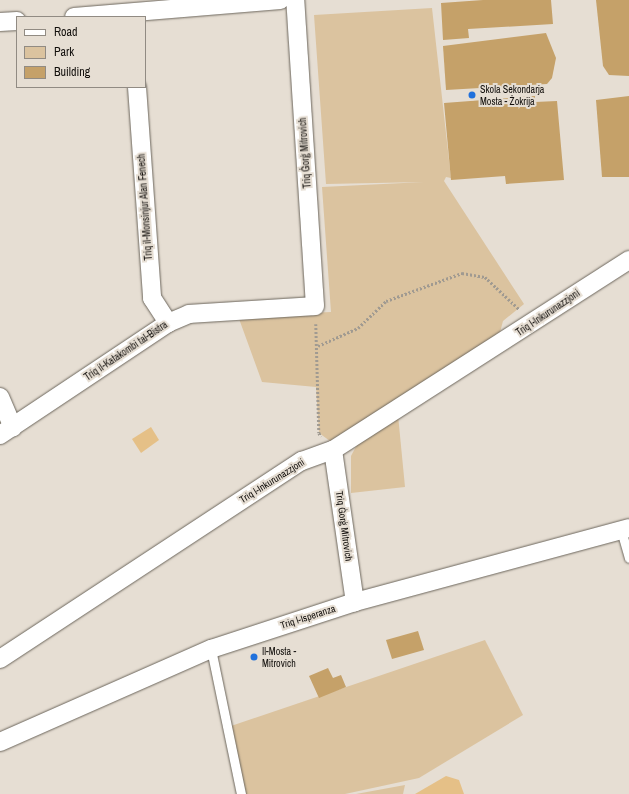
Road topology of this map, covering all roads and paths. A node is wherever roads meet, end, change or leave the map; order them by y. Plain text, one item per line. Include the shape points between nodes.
1 (280, 0) edge
2 (295, 0) edge
3 (131, 15) edge
4 (102, 16) edge
5 (16, 21) edge
6 (0, 22) edge
7 (137, 88) edge
8 (629, 260) edge
9 (315, 306) junction
10 (533, 321) junction
11 (168, 322) junction
12 (318, 346) junction
13 (0, 397) edge
14 (6, 431) edge
15 (333, 450) junction
16 (625, 529) edge
17 (629, 558) edge
18 (355, 602) junction
19 (211, 649) junction
20 (0, 659) edge
21 (0, 742) edge
22 (241, 794) edge

1 - 3 street
2 - 9 street, Triq Ġorġ Mitrovich
3 - 4 street
5 - 6 street
7 - 11 street, Triq il-Monsinjur Alan Fenech via 152,298
8 - 10 street, Triq l-Inkurunazzjoni
9 - 11 street, Triq il-Katakombi tal-Bistra via 189,314
9 - 12 path
10 - 12 path via 485,277 462,274 386,302 358,328
10 - 15 street, Triq l-Inkurunazzjoni
11 - 14 street, Triq il-Katakombi tal-Bistra
12 - 15 path via 319,433
13 - 14 street
15 - 18 street, Triq Ġorġ Mitrovich
15 - 20 street, Triq l-Inkurunazzjoni via 302,460
16 - 17 lane
16 - 18 street, Triq l-Isperanza
18 - 19 street, Triq l-Isperanza
19 - 21 street, Triq l-Isperanza
19 - 22 lane

